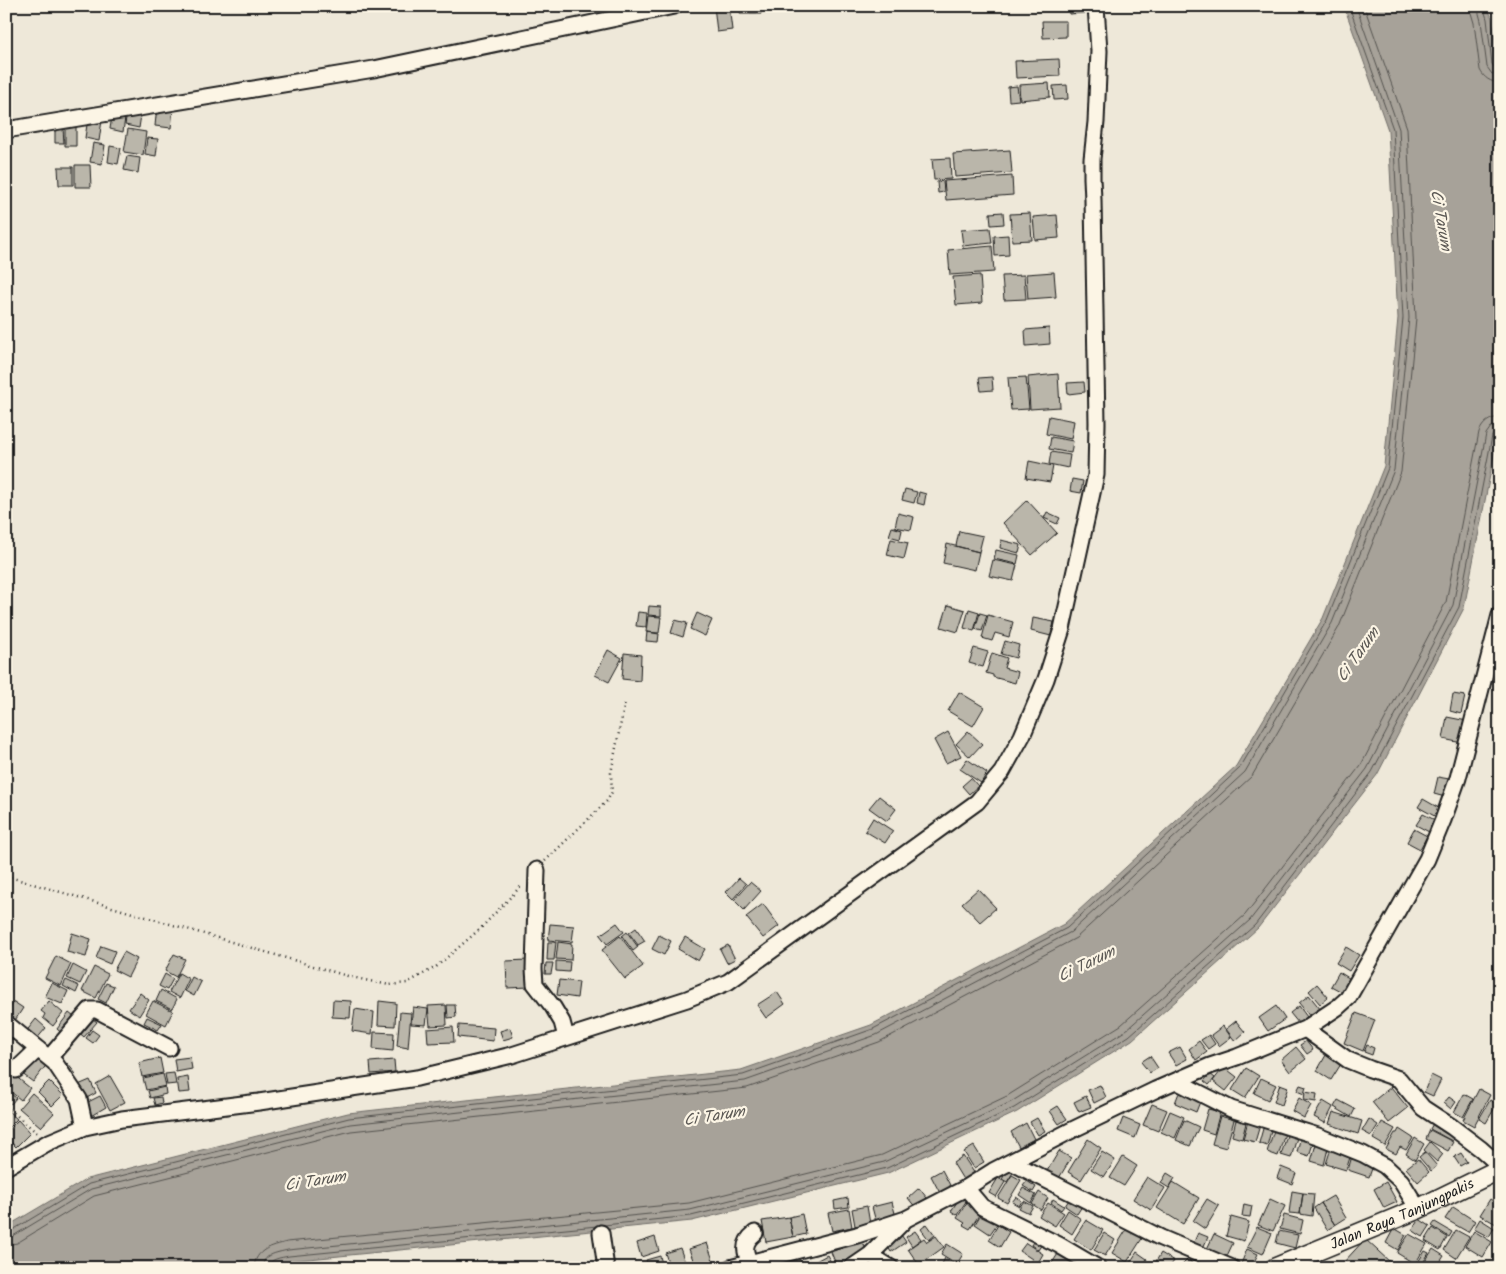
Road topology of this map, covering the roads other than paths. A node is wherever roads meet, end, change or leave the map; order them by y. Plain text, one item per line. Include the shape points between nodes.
1 (674, 6) edge
2 (1096, 6) edge
3 (6, 130) edge
4 (1500, 615) edge
5 (1493, 664) edge
6 (537, 870) road end
7 (6, 1023) edge
8 (1305, 1030) junction
9 (566, 1037) junction
10 (169, 1048) dead end
11 (44, 1053) junction
12 (16, 1070) dead end
13 (1176, 1081) junction
14 (86, 1127) junction
15 (1010, 1162) junction
16 (1500, 1167) edge
17 (6, 1168) edge
18 (966, 1188) junction
19 (1418, 1209) junction
20 (906, 1219) junction
21 (602, 1233) dead end
22 (756, 1233) dead end
23 (870, 1255) junction
24 (750, 1265) edge
25 (606, 1268) edge
26 (730, 1268) edge
27 (851, 1268) edge
28 (891, 1268) edge
29 (1098, 1268) edge
30 (1232, 1268) edge
31 (1275, 1268) edge

1 - 3 street via 374,69
2 - 9 street via 1099,51 1092,178 1096,476 1062,629 1046,679 1022,736 1002,772 977,802 728,982 687,999
4 - 5 street
5 - 8 street via 1458,778 1427,859 1348,998
6 - 9 street via 535,984 562,1022
7 - 11 street
8 - 13 street
8 - 16 street via 1348,1060 1399,1079 1423,1108 1452,1127
9 - 14 street via 512,1055 417,1078 122,1119
10 - 11 street via 97,1010 90,1010
11 - 12 street
11 - 14 street via 55,1063 79,1099
13 - 15 street
13 - 19 street via 1231,1109 1318,1136 1363,1154 1385,1166 1401,1182
14 - 17 street via 46,1142
15 - 18 street
15 - 30 street via 1161,1238
16 - 19 street, Jalan Raya Tanjungpakis
18 - 20 street
18 - 29 street via 982,1207
19 - 31 street, Jalan Raya Tanjungpakis
20 - 23 street
20 - 24 street
21 - 25 street
22 - 24 street via 747,1240 746,1253
23 - 27 street
23 - 28 street
24 - 26 street

